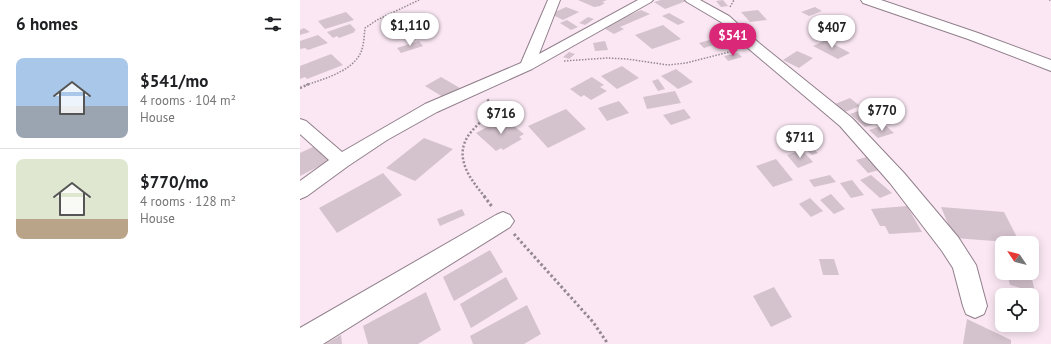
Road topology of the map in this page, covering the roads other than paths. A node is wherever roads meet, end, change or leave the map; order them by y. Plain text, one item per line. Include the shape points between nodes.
1 (554, 0) edge
2 (647, 0) edge
3 (691, 0) edge
4 (868, 0) edge
5 (527, 66) junction
6 (1051, 66) edge
7 (300, 125) edge
8 (341, 161) junction
9 (300, 191) edge
10 (503, 221) dead end
11 (975, 306) dead end
12 (300, 343) edge

1 - 5 street
2 - 5 street
3 - 11 street via 725,19 846,122 897,178 950,244 964,265
4 - 6 street
5 - 8 street via 431,108
7 - 8 street
8 - 9 street
10 - 12 street

